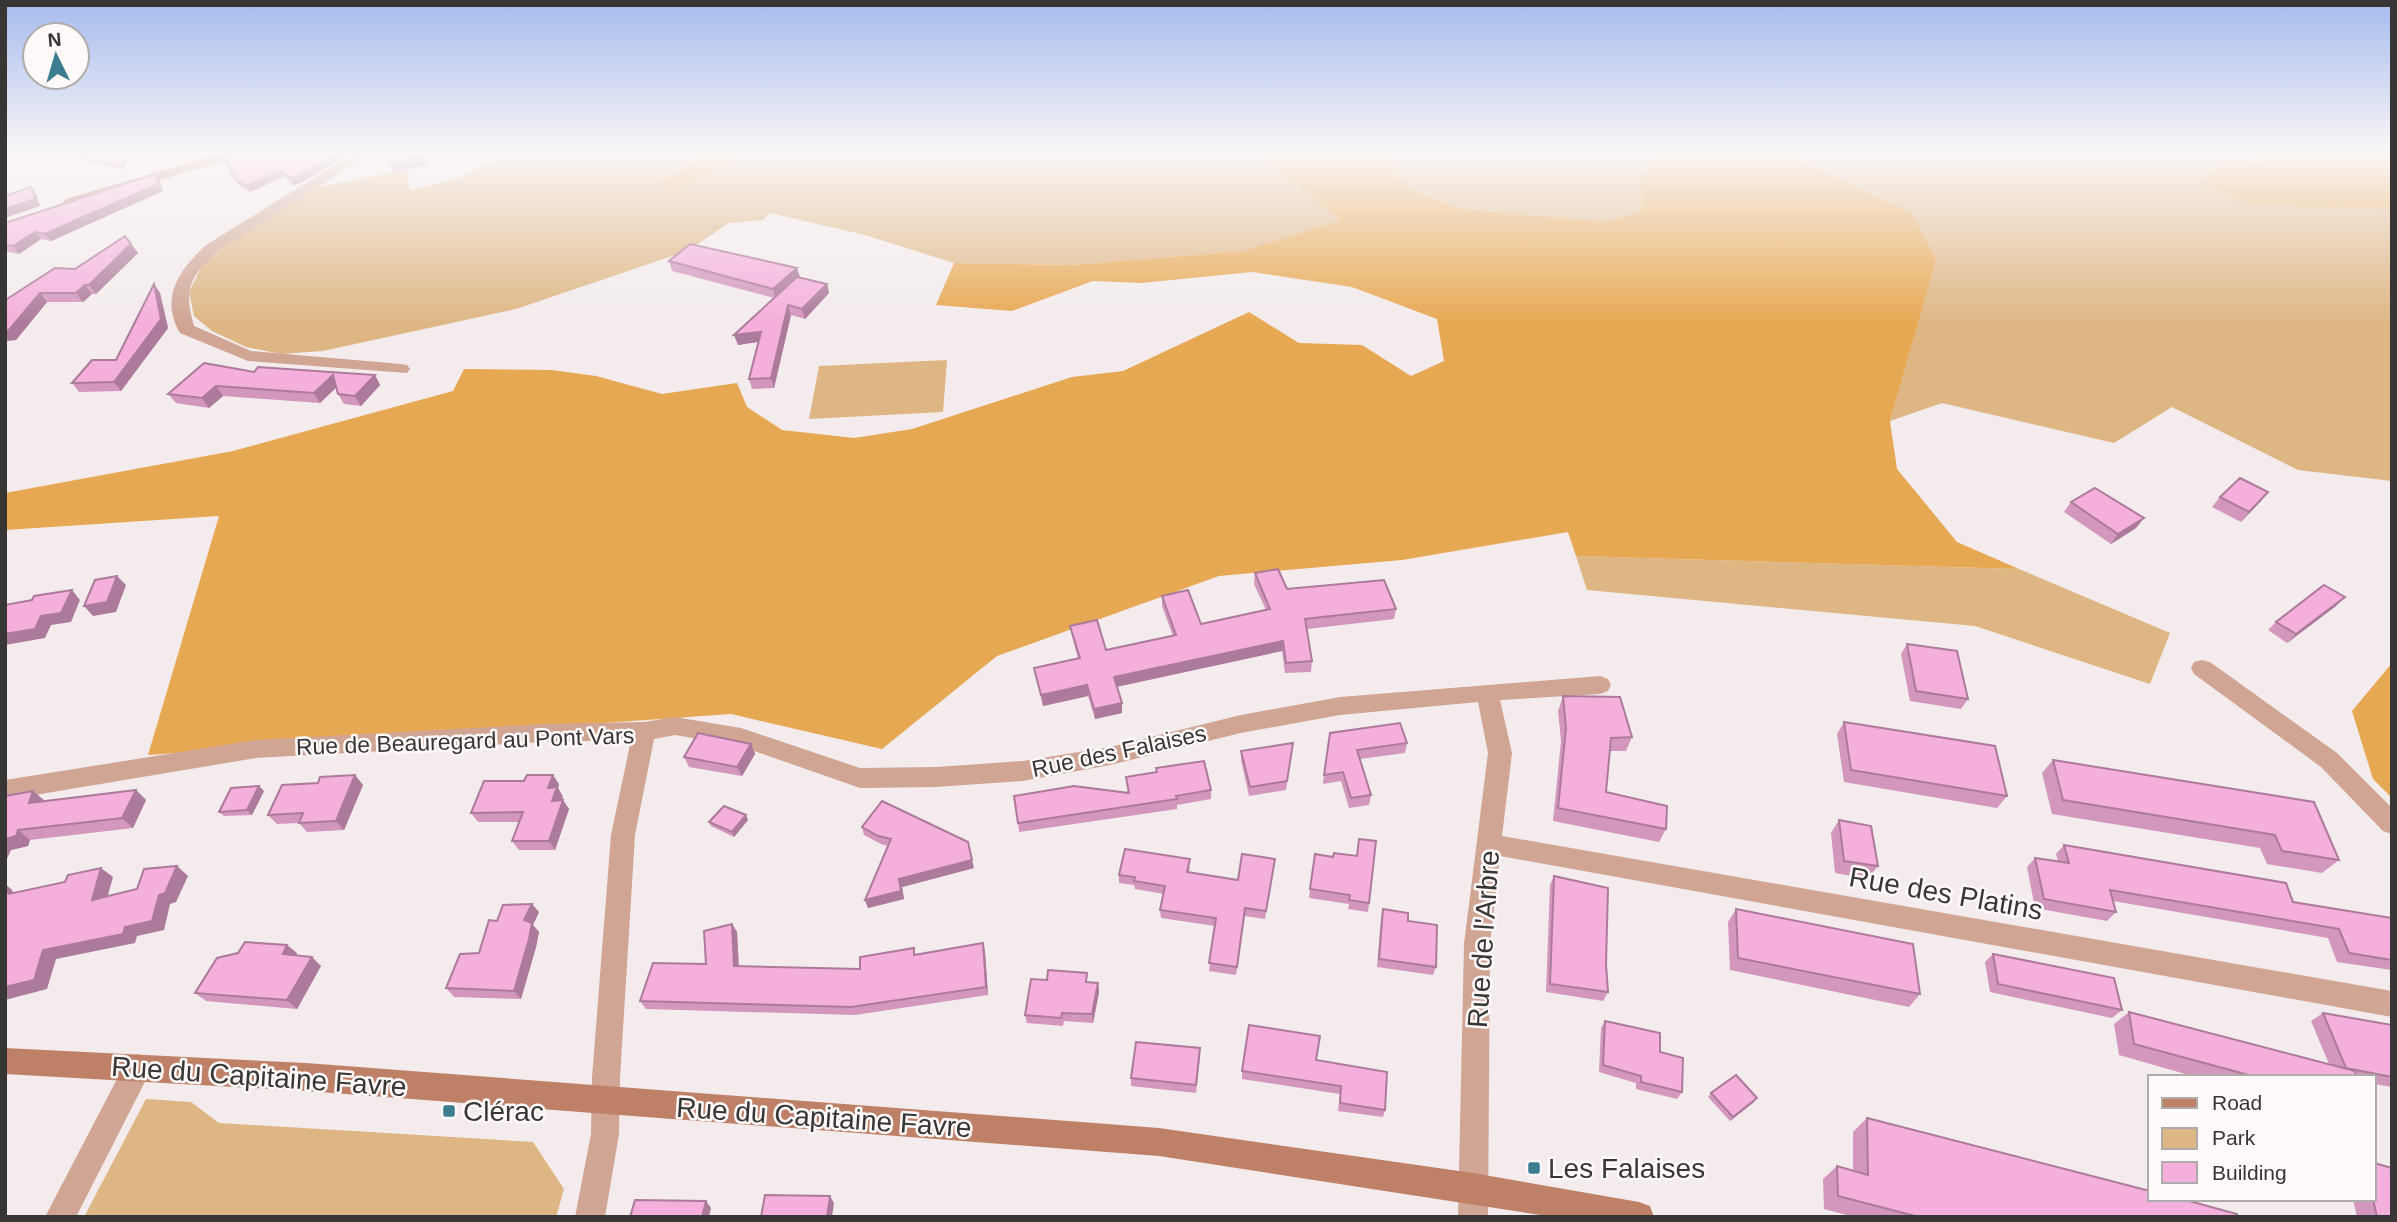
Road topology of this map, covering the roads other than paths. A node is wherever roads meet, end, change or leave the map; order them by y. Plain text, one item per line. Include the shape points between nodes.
1 (273, 210) edge
2 (401, 369) dead end
3 (2202, 668) dead end
4 (1600, 685) dead end
5 (1487, 692) junction
6 (644, 731) junction
7 (5, 790) edge
8 (2392, 824) edge
9 (1489, 844) junction
10 (2392, 1004) edge
11 (5, 1060) edge
12 (138, 1068) junction
13 (606, 1100) junction
14 (1473, 1202) edge
15 (60, 1217) edge
16 (590, 1217) edge
17 (1639, 1217) edge

1 - 2 street via 212,248 194,265 182,282 178,303 186,330 248,356
3 - 8 street via 2329,760
4 - 5 street, Rue des Falaises
5 - 6 street, Rue des Falaises via 1340,706 1110,756 1023,771 936,777 860,779 741,737 675,726
5 - 9 street, Rue de l'Arbre via 1500,752
6 - 7 street, Rue de Beauregard au Pont Vars via 256,749
6 - 13 street, Rue de Beauregard au Pont Vars via 623,835
9 - 10 street, Rue des Platins
9 - 14 street, Rue de l'Arbre via 1476,944
11 - 12 street, Rue du Capitaine Favre
12 - 13 street, Rue du Capitaine Favre
12 - 15 street
13 - 14 street, Rue du Capitaine Favre via 1159,1142
13 - 16 street, Rue de Beauregard au Pont Vars via 604,1145
14 - 17 street, Rue du Capitaine Favre

